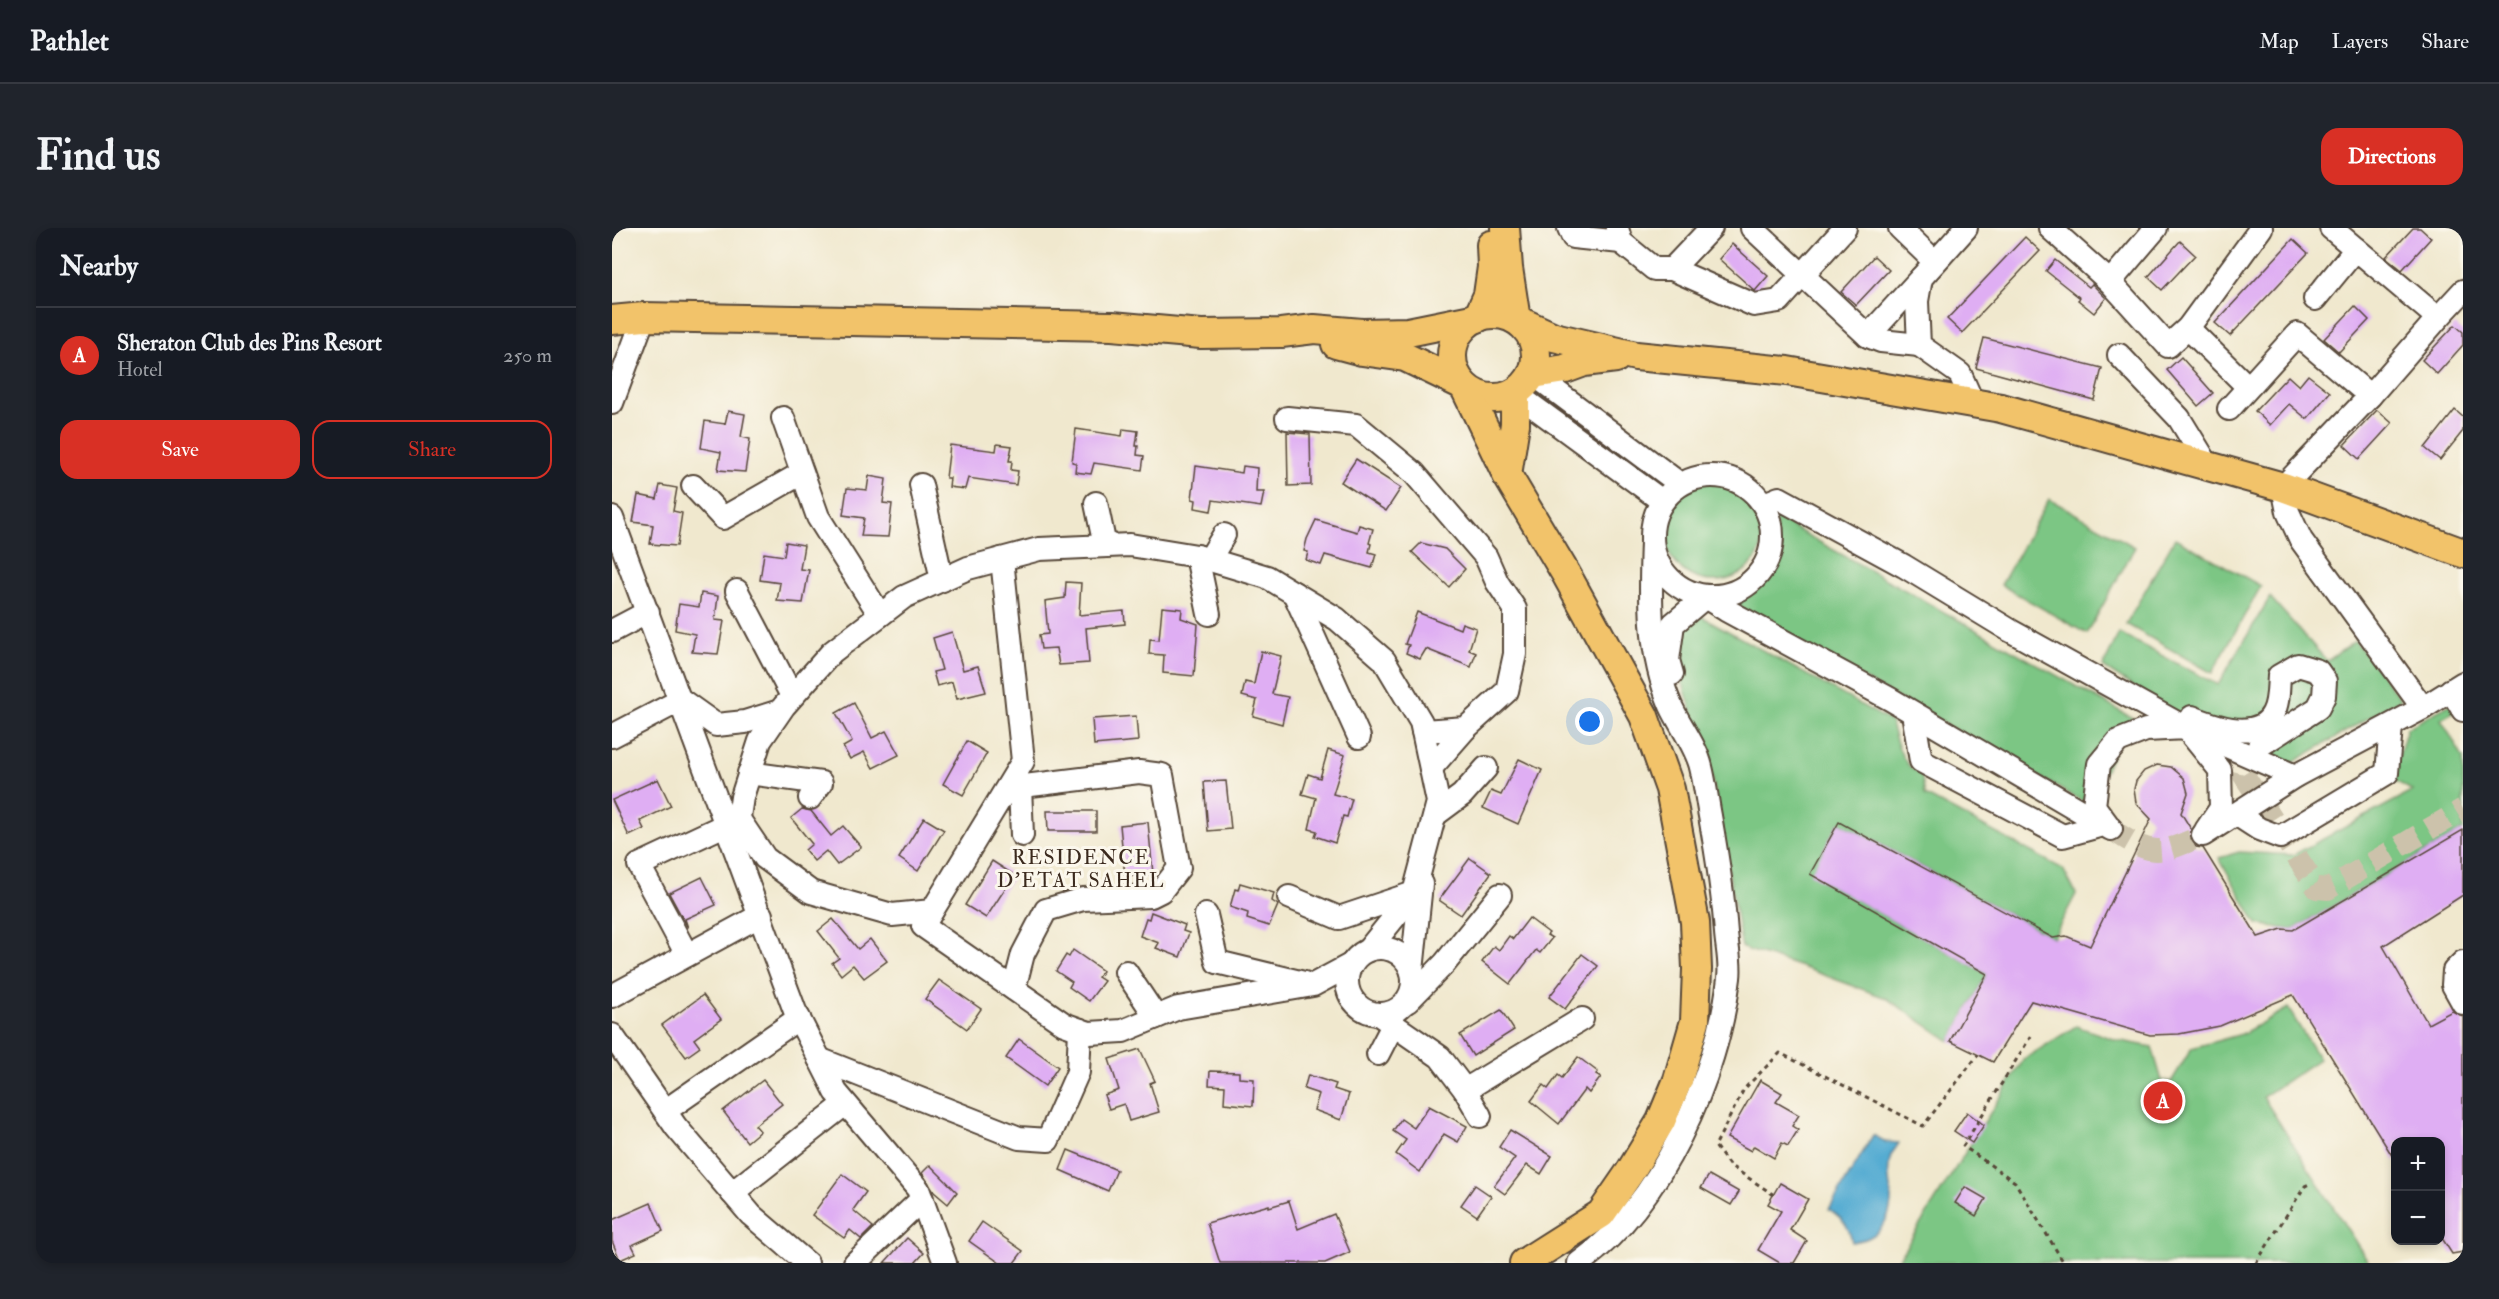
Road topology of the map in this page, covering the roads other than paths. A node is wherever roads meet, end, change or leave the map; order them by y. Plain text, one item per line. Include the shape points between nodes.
1 (1490, 228) edge
2 (1505, 228) edge
3 (1569, 228) edge
4 (1711, 228) edge
5 (1752, 228) edge
6 (1845, 228) edge
7 (1900, 228) edge
8 (1966, 228) edge
9 (2050, 228) edge
10 (2156, 228) edge
11 (2261, 228) edge
12 (2331, 228) edge
13 (1619, 235) edge
14 (2356, 249) junction
15 (1672, 269) junction
16 (1928, 270) junction
17 (1804, 273) junction
18 (2110, 282) junction
19 (2463, 291) edge
20 (2314, 299) dead end
21 (644, 317) junction
22 (1477, 317) junction
23 (2438, 318) junction
24 (612, 320) edge
25 (1516, 320) junction
26 (2188, 328) junction
27 (1281, 333) junction
28 (1868, 336) junction
29 (1919, 345) junction
30 (2119, 355) dead end
31 (1636, 356) junction
32 (1524, 384) junction
33 (1464, 386) junction
34 (2248, 387) junction
35 (2370, 396) junction
36 (1972, 401) junction
37 (612, 403) edge
38 (2229, 409) dead end
39 (783, 418) dead end
40 (1287, 418) dead end
41 (2209, 466) junction
42 (802, 473) junction
43 (1507, 475) junction
44 (1680, 484) junction
45 (921, 485) dead end
46 (693, 486) dead end
47 (2283, 487) junction
48 (1662, 501) junction
49 (1096, 503) dead end
50 (1764, 504) junction
51 (612, 518) edge
52 (1224, 535) dead end
53 (1652, 541) junction
54 (1105, 546) junction
55 (2463, 553) edge
56 (1002, 558) junction
57 (1203, 558) junction
58 (942, 580) junction
59 (737, 591) dead end
60 (1294, 593) junction
61 (1705, 597) junction
62 (648, 612) junction
63 (1209, 614) dead end
64 (880, 615) junction
65 (612, 631) edge
66 (2457, 686) edge
67 (681, 700) junction
68 (786, 704) junction
69 (2423, 708) junction
70 (2463, 710) edge
71 (1913, 713) junction
72 (2180, 724) junction
73 (2391, 726) junction
74 (1466, 728) junction
75 (1423, 731) junction
76 (1684, 731) junction
77 (612, 736) edge
78 (1359, 737) dead end
79 (2259, 746) tunnel mouth
80 (1431, 768) junction
81 (1486, 768) dead end
82 (749, 773) junction
83 (2295, 776) junction
84 (1013, 787) junction
85 (810, 798) dead end
86 (2236, 814) junction
87 (1435, 815) junction
88 (2107, 827) junction
89 (733, 829) junction
90 (1022, 835) dead end
91 (1423, 864) junction
92 (1414, 893) junction
93 (1500, 895) dead end
94 (1289, 897) dead end
95 (932, 911) junction
96 (761, 915) junction
97 (1206, 915) dead end
98 (687, 955) junction
99 (1360, 957) junction
100 (2463, 962) edge
101 (1412, 971) junction
102 (1126, 972) dead end
103 (1313, 985) junction
104 (1014, 989) junction
105 (612, 996) edge
106 (1351, 998) junction
107 (1407, 1002) junction
108 (2463, 1003) edge
109 (1156, 1017) junction
110 (799, 1018) junction
111 (1582, 1019) dead end
112 (1386, 1020) junction
113 (1080, 1030) junction
114 (612, 1035) edge
115 (1378, 1054) dead end
116 (819, 1059) junction
117 (1465, 1090) junction
118 (845, 1104) junction
119 (665, 1111) junction
120 (1480, 1116) dead end
121 (732, 1193) junction
122 (922, 1199) junction
123 (807, 1263) edge
124 (855, 1263) edge
125 (945, 1263) edge
126 (1524, 1263) edge
127 (1579, 1263) edge

1 - 22 main road via 1492,267 1488,295
2 - 25 main road
3 - 13 street via 1573,237
4 - 15 street
5 - 17 street
6 - 17 street
7 - 16 street
8 - 16 street
9 - 18 street
10 - 18 street
11 - 26 street
12 - 14 street
13 - 15 street via 1654,269
14 - 20 street
14 - 23 street
15 - 17 street via 1754,305 1779,301
16 - 28 street
16 - 29 street via 1917,301
17 - 28 street
18 - 26 street via 2168,346
19 - 23 street
21 - 24 main road
21 - 27 main road via 1113,326 1201,334
21 - 37 street
22 - 25 main road via 1504,315
22 - 27 main road via 1408,332 1314,328
22 - 33 main road via 1466,324 1453,347 1452,361
23 - 35 street
25 - 31 main road via 1554,337
25 - 32 main road via 1533,339 1536,363
26 - 34 street
27 - 33 main road via 1405,357
28 - 29 street
29 - 36 street via 1960,374
30 - 41 street via 2179,418
31 - 32 main road via 1584,362
31 - 36 main road via 1786,371
32 - 33 main road via 1502,398 1474,394
32 - 43 main road
32 - 44 street
32 - 48 street
33 - 43 main road
34 - 35 street via 2297,334
34 - 38 street
35 - 47 street
36 - 41 main road
39 - 42 street
40 - 74 street via 1356,425 1414,473 1486,557 1515,609 1515,654 1507,692
41 - 47 main road
42 - 46 street via 723,518
42 - 64 street via 818,517
43 - 126 main road via 1644,716 1670,789 1695,922 1697,969 1695,1021 1678,1080 1661,1120 1601,1214
44 - 48 street
44 - 50 street via 1698,477 1735,480
45 - 58 street
47 - 55 main road
47 - 69 street via 2288,512 2301,540
48 - 53 street via 1652,527
49 - 54 street
50 - 61 street via 1772,522 1773,542 1758,577 1743,589
50 - 72 street via 1779,498
51 - 62 street
52 - 57 street
53 - 61 street via 1657,561 1668,578 1685,591
53 - 76 street via 1652,634 1658,669
54 - 56 street via 1039,549
54 - 57 street via 1130,545
56 - 58 street
56 - 84 street via 1023,761
57 - 60 street via 1267,577
57 - 63 street
58 - 64 street via 904,597
59 - 68 street
60 - 75 street via 1337,619 1384,660
60 - 78 street
61 - 71 street
61 - 76 street via 1673,624 1668,660 1684,709
62 - 65 street
62 - 67 street
64 - 68 street via 832,652
66 - 69 street
66 - 70 street
67 - 68 street via 716,724 745,722
67 - 77 street
67 - 89 street
68 - 82 street via 760,741
69 - 73 street
71 - 88 street
71 - 88 street via 1921,761 2063,836
72 - 79 street via 2186,715 2218,726 2247,729 2263,725 2275,709 2279,676 2298,665 2318,671 2325,681 2318,708
72 - 83 street
72 - 86 street via 2220,770 2221,808 2203,835
72 - 88 street via 2146,730 2118,741 2098,764 2094,806
73 - 83 street
73 - 86 street via 2387,773 2280,837
74 - 75 street
74 - 80 street
75 - 80 street
76 - 127 street via 1701,765 1723,885 1730,976 1718,1034 1690,1117 1653,1185 1624,1225
80 - 87 street via 1438,801
81 - 87 street via 1462,795
82 - 85 street via 821,783
82 - 89 street
83 - 86 street
84 - 90 street
84 - 95 street
84 - 104 street via 1138,772 1162,775 1179,868 1161,891 1151,896 1083,899 1046,910 1023,954
87 - 91 street
89 - 95 street via 810,892 892,915
89 - 96 street
89 - 98 street via 639,865
91 - 92 street
91 - 101 street
92 - 94 street via 1339,918
92 - 99 street
93 - 107 street via 1445,963
95 - 104 street via 923,926
96 - 98 street
96 - 110 street
97 - 103 street via 1217,962
98 - 105 street
99 - 101 street via 1379,948 1399,954
99 - 103 street
99 - 106 street via 1347,981
100 - 108 street via 2454,971 2453,985
101 - 107 street via 1412,992
102 - 109 street
103 - 106 street
103 - 109 street via 1178,1008
104 - 113 street via 1064,1024
106 - 112 street via 1367,1012
107 - 112 street
109 - 113 street via 1123,1031
110 - 116 street
110 - 119 street
111 - 117 street
112 - 115 street
112 - 117 street via 1440,1057
113 - 116 street via 1078,1072 1048,1140 1019,1138
114 - 119 street
116 - 118 street
117 - 120 street
118 - 121 street
118 - 122 street via 918,1189
119 - 121 street
121 - 123 street via 751,1215
122 - 124 street
122 - 125 street

